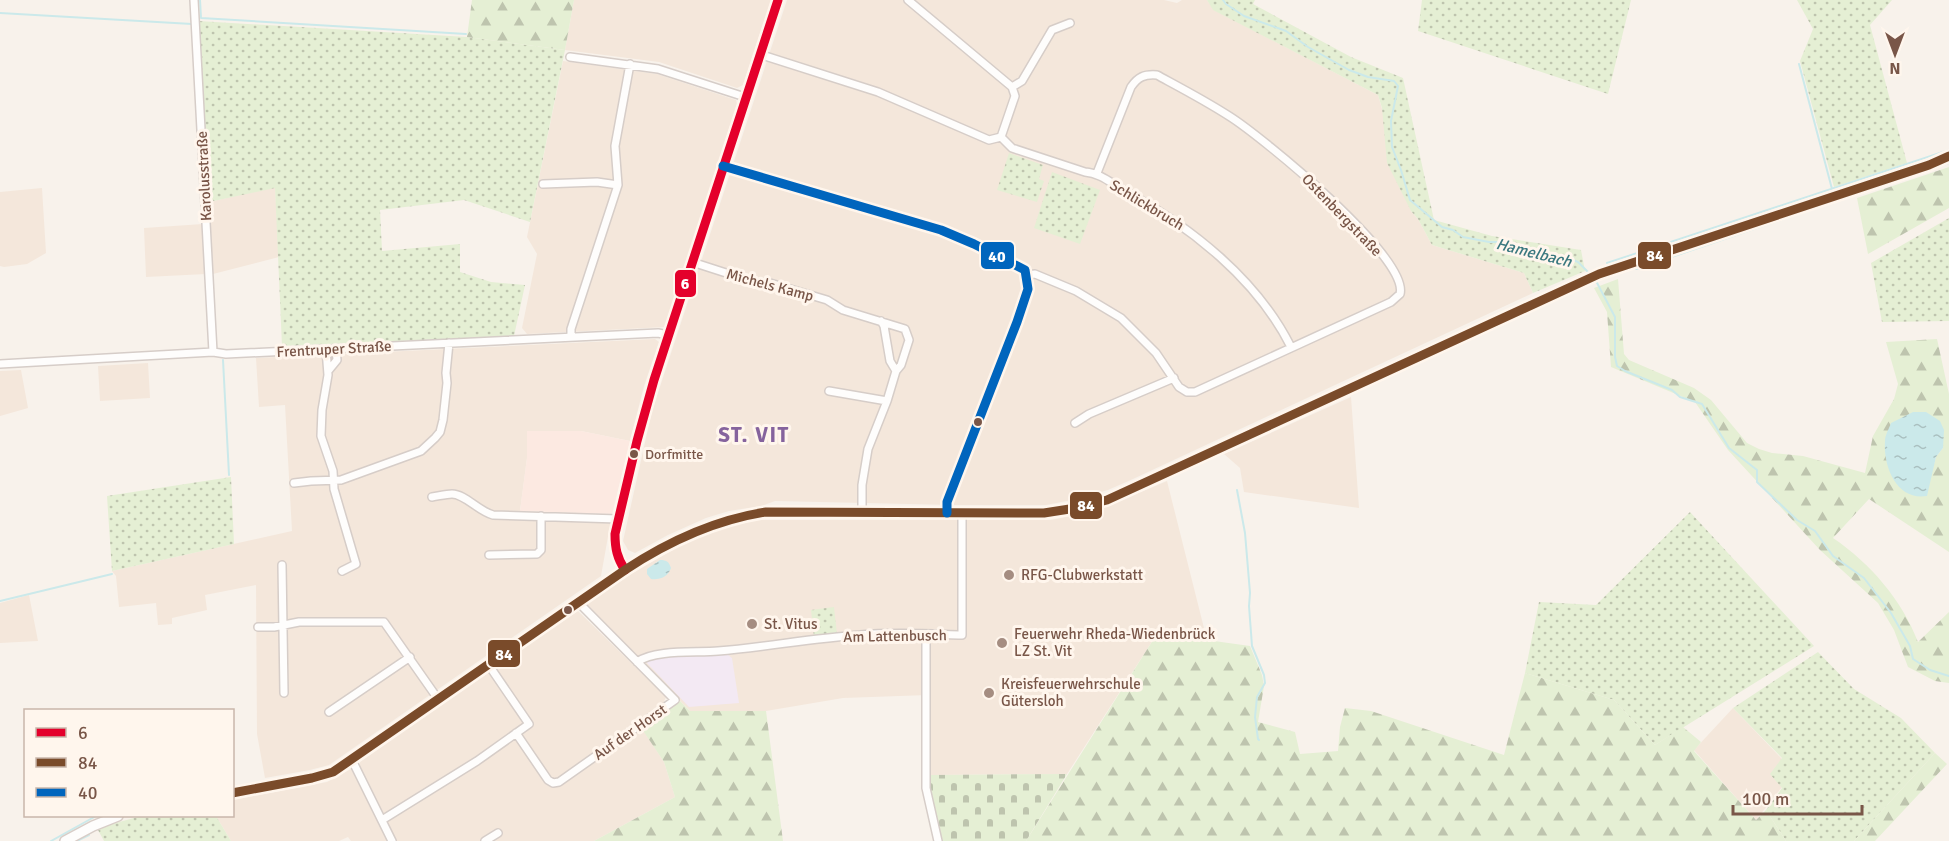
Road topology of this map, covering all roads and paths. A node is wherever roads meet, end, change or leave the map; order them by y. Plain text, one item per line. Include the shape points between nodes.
1 (194, 0) edge
2 (778, 0) edge
3 (908, 0) edge
4 (1070, 22) dead end
5 (759, 54) junction
6 (570, 57) dead end
7 (630, 64) junction
8 (1012, 87) junction
9 (745, 97) junction
10 (1001, 137) junction
11 (1949, 156) edge
12 (723, 166) junction
13 (1097, 173) junction
14 (543, 184) dead end
15 (618, 184) junction
16 (692, 262) junction
17 (1027, 275) junction
18 (881, 321) junction
19 (668, 335) junction
20 (571, 337) junction
21 (449, 343) junction
22 (1291, 347) junction
23 (326, 349) junction
24 (336, 349) junction
25 (213, 352) junction
26 (0, 364) edge
27 (327, 370) junction
28 (896, 371) junction
29 (1174, 378) junction
30 (829, 391) dead end
31 (887, 401) junction
32 (1075, 423) dead end
33 (333, 481) junction
34 (294, 483) dead end
35 (432, 497) dead end
36 (862, 512) junction
37 (947, 513) junction
38 (962, 513) junction
39 (541, 516) junction
40 (618, 519) junction
41 (489, 555) dead end
42 (282, 565) dead end
43 (625, 570) junction
44 (342, 571) dead end
45 (578, 602) junction
46 (282, 624) junction
47 (258, 627) dead end
48 (926, 634) junction
49 (410, 657) junction
50 (637, 662) junction
51 (488, 664) junction
52 (284, 693) dead end
53 (438, 699) junction
54 (329, 712) dead end
55 (516, 733) junction
56 (352, 760) junction
57 (234, 793) edge
58 (116, 817) edge
59 (382, 820) junction
60 (498, 833) dead end
61 (65, 841) edge
62 (392, 841) edge
63 (485, 841) edge
64 (938, 841) edge

1 - 25 street, Karolusstraße
2 - 5 main road
3 - 8 street
4 - 8 street via 1052,30 1022,81
5 - 9 main road
5 - 10 street, Schlickbruch via 878,92 989,140
6 - 7 street
7 - 9 street
7 - 15 street via 615,146
8 - 10 street via 1015,96
9 - 12 main road
10 - 13 street, Schlickbruch via 1012,148
11 - 38 main road via 1599,274 1107,500 1044,513
12 - 16 main road
12 - 17 street, Ostenbergstraße via 941,230 1018,265
13 - 22 street, Schlickbruch via 1157,208 1210,248 1263,303
13 - 22 street, Ostenbergstraße via 1131,87 1137,78 1147,74 1157,75 1230,116 1328,195 1373,244 1396,274 1401,290 1391,302
14 - 15 street
15 - 20 street
16 - 18 street, Michels Kamp via 827,300 843,310
16 - 19 main road
17 - 29 street, Ostenbergstraße via 1035,274 1076,291 1121,318 1156,353
17 - 37 street via 1028,289 1017,322
18 - 28 street
18 - 28 street, Michels Kamp via 905,329 908,334
19 - 20 street, Frentruper Straße
19 - 40 main road
20 - 21 street, Frentruper Straße
21 - 24 street, Frentruper Straße
21 - 33 street via 443,420 435,438 421,451
22 - 29 street, Ostenbergstraße via 1195,392 1179,387
23 - 24 street, Frentruper Straße
23 - 25 street, Frentruper Straße
23 - 27 street
24 - 27 street via 337,360
25 - 26 street, Frentruper Straße
27 - 33 street via 321,436
28 - 31 street, Michels Kamp
29 - 32 street
30 - 31 street
31 - 36 street, Michels Kamp via 868,449
33 - 34 street
33 - 44 street via 356,564
35 - 39 street via 459,495 493,515
36 - 37 main road
36 - 43 main road via 766,512 733,518 670,543
37 - 38 main road
38 - 48 street, Am Lattenbusch via 962,635
39 - 40 street
39 - 41 street via 541,550 537,554
40 - 43 main road via 615,549
42 - 46 street
43 - 45 main road
45 - 50 street, Auf der Horst
45 - 51 main road
46 - 47 street
46 - 49 street via 384,622
46 - 52 street
48 - 50 street, Am Lattenbusch via 861,634 712,652 691,651 644,657
48 - 64 street via 926,788
49 - 53 street
49 - 54 street
50 - 55 street, Auf der Horst via 675,700 559,782 548,780
51 - 53 main road
51 - 55 street via 529,724
53 - 56 main road
55 - 59 street
56 - 57 main road via 333,772 312,778
56 - 59 street
58 - 61 main road
59 - 62 street
60 - 63 street

